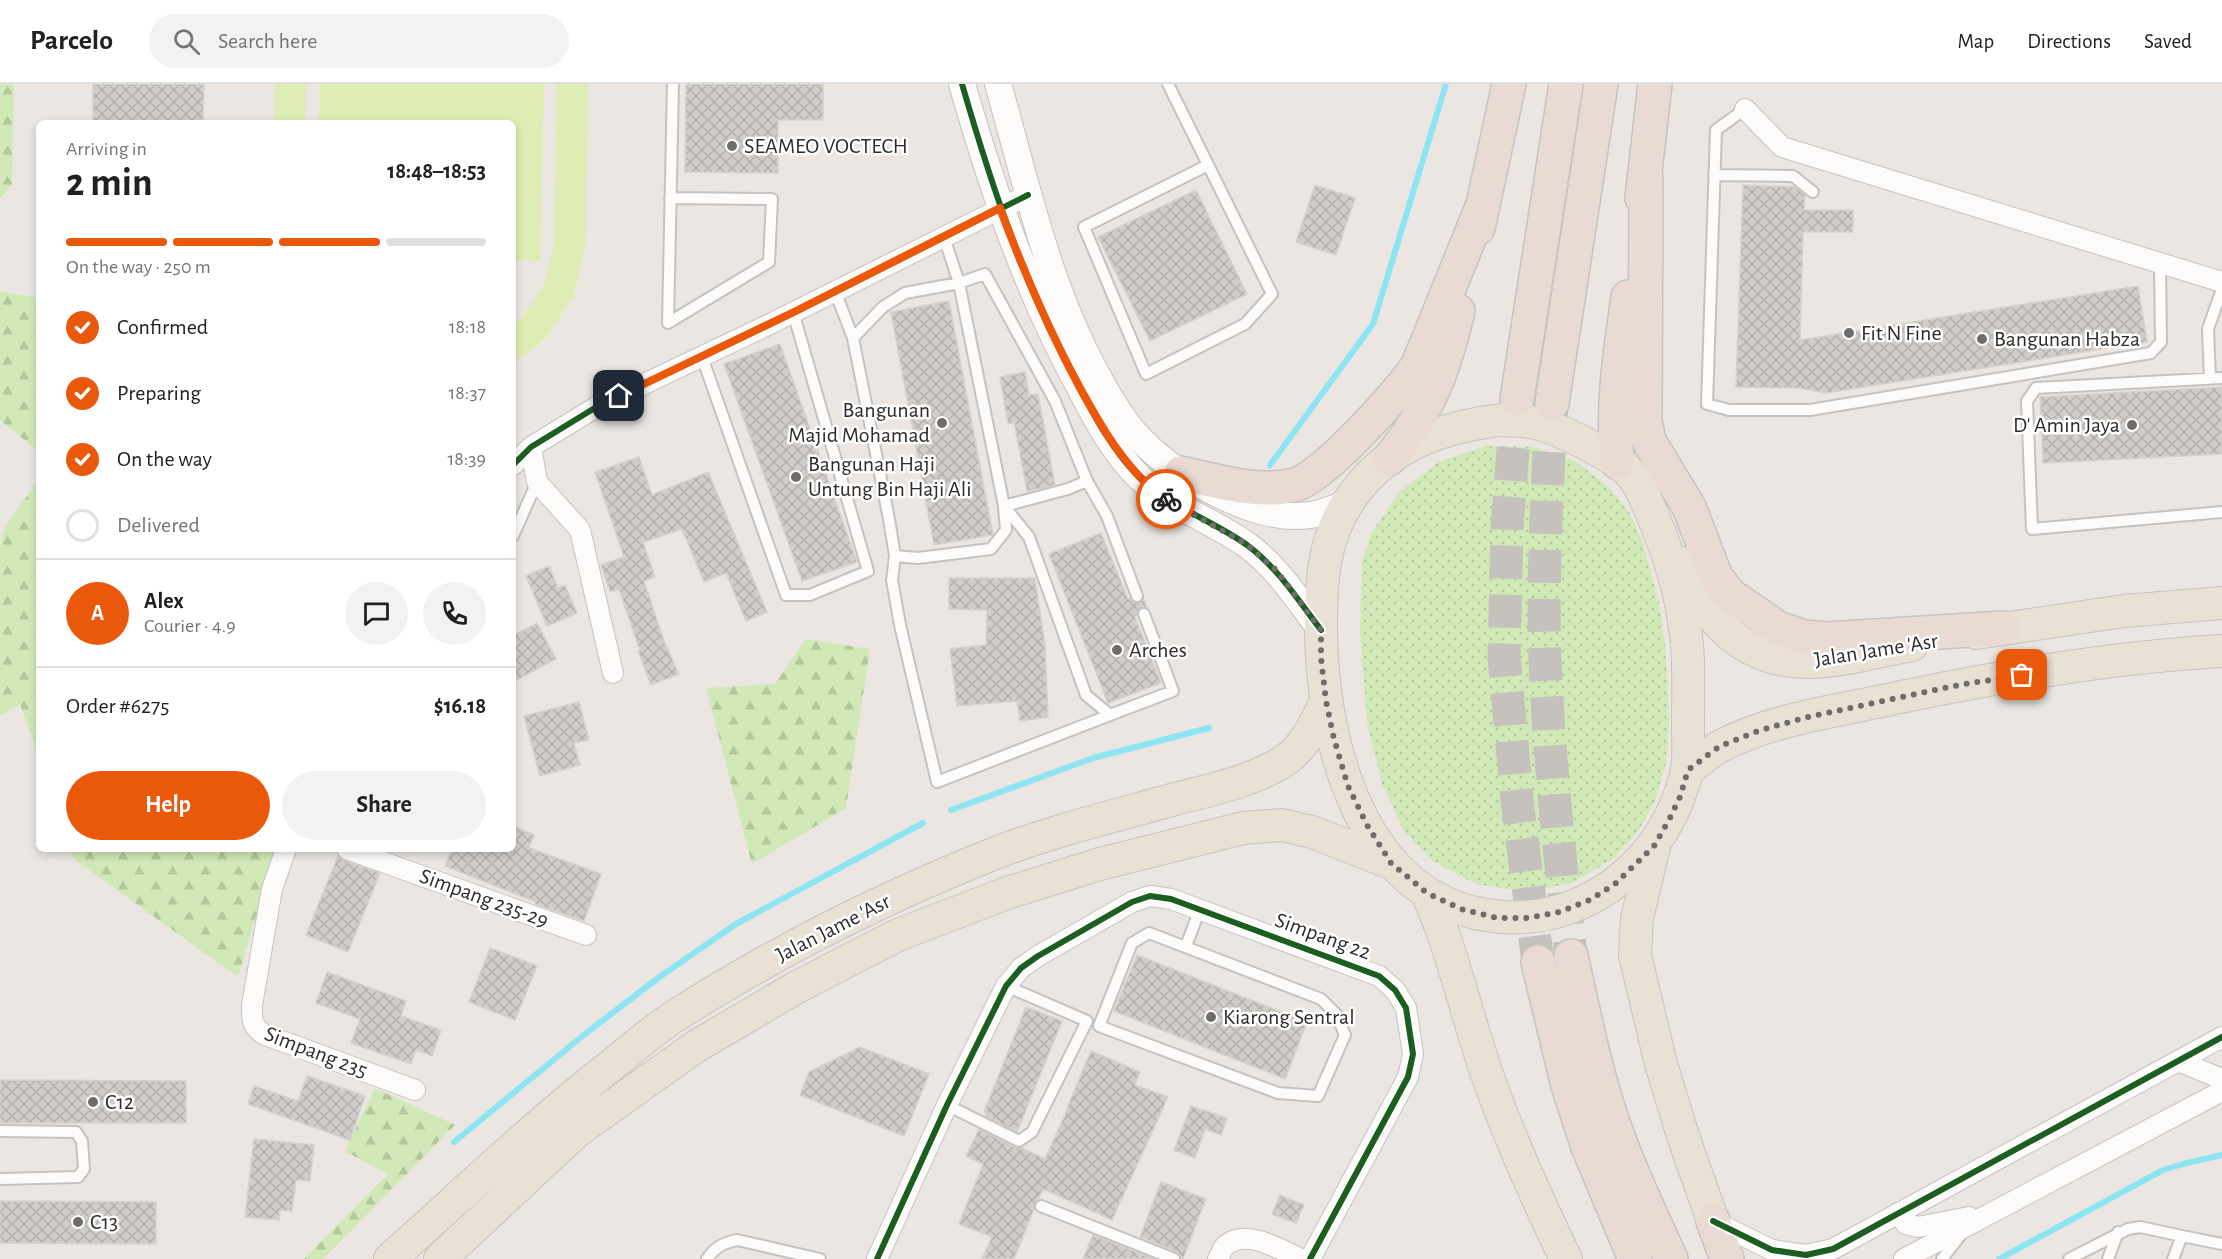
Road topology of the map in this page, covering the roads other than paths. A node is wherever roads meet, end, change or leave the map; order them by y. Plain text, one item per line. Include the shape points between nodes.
1 (673, 84) edge
2 (962, 84) edge
3 (998, 84) edge
4 (1019, 84) edge
5 (1168, 84) edge
6 (1509, 84) edge
7 (1566, 84) edge
8 (1601, 84) edge
9 (1655, 84) edge
10 (1745, 109) joint
11 (1008, 117) junction
12 (1208, 165) junction
13 (1714, 175) junction
14 (1646, 177) junction
15 (1813, 192) dead end
16 (1028, 195) junction
17 (670, 198) junction
18 (1482, 207) junction
19 (1000, 208) junction
20 (944, 237) junction
21 (2160, 263) junction
22 (2222, 282) edge
23 (959, 283) junction
24 (2222, 289) edge
25 (835, 291) junction
26 (794, 312) junction
27 (854, 338) junction
28 (702, 357) junction
29 (2210, 378) junction
30 (2222, 378) edge
31 (1517, 399) tunnel mouth
32 (1552, 403) tunnel mouth
33 (531, 447) junction
34 (1389, 459) junction
35 (516, 462) edge
36 (1624, 467) junction
37 (1181, 473) junction
38 (1087, 481) junction
39 (537, 482) junction
40 (1347, 504) junction
41 (1004, 507) junction
42 (2222, 512) edge
43 (516, 529) edge
44 (895, 556) junction
45 (1137, 596) dead end
46 (2222, 603) edge
47 (1144, 614) dead end
48 (2002, 628) junction
49 (1321, 630) junction
50 (2222, 651) edge
51 (613, 673) dead end
52 (1326, 701) junction
53 (1110, 715) junction
54 (1688, 770) junction
55 (1654, 846) junction
56 (285, 852) edge
57 (355, 852) edge
58 (1391, 863) junction
59 (1427, 893) junction
60 (1200, 909) junction
61 (586, 935) dead end
62 (1186, 946) junction
63 (1571, 956) tunnel mouth
64 (1538, 962) tunnel mouth
65 (1006, 986) junction
66 (2222, 1037) edge
67 (2178, 1061) junction
68 (2222, 1079) edge
69 (415, 1090) dead end
70 (2222, 1091) edge
71 (947, 1105) junction
72 (0, 1131) edge
73 (0, 1179) edge
74 (1041, 1206) dead end
75 (1992, 1211) junction
76 (1898, 1214) junction
77 (1713, 1221) junction
78 (1968, 1225) junction
79 (2118, 1232) junction
80 (2182, 1236) junction
81 (2222, 1244) edge
82 (390, 1259) edge
83 (440, 1259) edge
84 (707, 1259) edge
85 (820, 1259) edge
86 (877, 1259) edge
87 (1174, 1259) edge
88 (1218, 1259) edge
89 (1300, 1259) edge
90 (1310, 1259) edge
91 (1566, 1259) edge
92 (1635, 1259) edge
93 (1671, 1259) edge
94 (1727, 1259) edge
95 (1904, 1259) edge
96 (1942, 1259) edge
97 (2070, 1259) edge
98 (2108, 1259) edge
99 (2173, 1259) edge

1 - 17 lane
2 - 19 street
3 - 11 street
4 - 11 street
5 - 12 lane
6 - 18 highway
7 - 31 highway
8 - 32 highway
9 - 14 highway
10 - 13 lane via 1716,130
10 - 21 street via 1782,147
11 - 16 street
12 - 12 lane via 1272,294 1245,324 1146,374 1084,227
13 - 15 lane via 1793,176
13 - 21 lane via 1707,404 1729,410 1810,410 2151,353 2161,342
14 - 36 highway via 1615,383 1614,427
14 - 48 highway via 1644,420 1649,441 1689,507 1716,577 1730,595 1778,628 1804,637 1827,639
16 - 19 street
16 - 37 street via 1066,312 1088,360 1113,405 1139,438
17 - 17 lane via 668,312 668,323 770,262 772,200
18 - 34 highway via 1447,357 1431,398
18 - 37 highway via 1418,365 1390,402 1315,474 1296,485 1277,488 1248,487
19 - 20 street
19 - 49 street via 1055,342 1114,446 1139,477 1168,500 1246,544 1276,570
20 - 23 lane
20 - 25 street
21 - 22 street
23 - 27 lane via 905,293 883,306
23 - 38 lane via 986,274 1055,400
23 - 41 lane
24 - 29 lane via 2208,329
25 - 26 street
25 - 27 lane
26 - 28 street
26 - 28 lane via 867,571 810,595 786,595
27 - 44 lane
28 - 33 street via 598,406
29 - 30 lane
29 - 42 lane via 2036,388 2027,400 2032,529
33 - 35 street
33 - 39 street
34 - 36 main road, Jalan Jame 'Asr via 1440,431 1500,420 1535,422
34 - 40 main road, Jalan Jame 'Asr
36 - 48 main road, Jalan Jame 'Asr via 1648,482 1659,498 1688,576 1715,620 1758,653 1786,661 1832,660
36 - 54 main road via 1639,487 1658,528 1684,621
37 - 40 street via 1223,497 1273,514 1315,514
38 - 41 lane
38 - 45 lane via 1107,516
39 - 43 lane
39 - 51 street via 580,530
40 - 49 main road, Jalan Jame 'Asr via 1333,530 1325,560
41 - 44 lane via 1006,530 991,549 918,558
41 - 53 lane via 1029,537 1086,694
44 - 53 lane via 891,580 938,782
46 - 48 main road, Jalan Jame 'Asr via 2124,611
47 - 53 lane via 1173,692
49 - 52 main road, Jalan Jame 'Asr
50 - 54 main road via 2043,671 1808,717 1720,746
52 - 58 main road, Jalan Jame 'Asr via 1348,786
52 - 82 main road, Jalan Jame 'Asr via 1312,732 1281,763 1217,788 1086,823 995,853 875,905 780,954 673,1017 574,1095
54 - 55 main road via 1680,797
55 - 59 main road via 1615,884 1590,900 1559,912 1497,918 1461,909
55 - 77 main road via 1637,918 1635,955 1661,1064
56 - 69 street, Simpang 235 via 272,889 254,993 255,1028
57 - 61 street, Simpang 235-29
58 - 59 main road
58 - 83 main road, Jalan Jame 'Asr via 1312,832 1282,825 1243,828 1089,867 1007,893 898,935 797,987 695,1047 576,1132
59 - 91 main road via 1442,925 1487,1075 1515,1149
60 - 62 lane
60 - 65 street, Simpang 22 via 1150,896 1132,902 1038,956
60 - 90 street, Simpang 22 via 1379,976 1395,990 1406,1008 1413,1054 1408,1077
62 - 62 lane via 1149,933 1132,943 1099,1026 1278,1094 1318,1096 1345,1035 1336,1014 1321,999
63 - 93 highway via 1599,1078 1619,1140
64 - 92 highway via 1568,1086 1588,1147
65 - 71 street, Simpang 22
65 - 71 lane via 1087,1021 1032,1132 1019,1141
66 - 67 street
67 - 68 street
67 - 76 street
70 - 75 street
71 - 86 street, Simpang 22
72 - 73 lane via 76,1132 82,1141 84,1169 78,1177
74 - 87 lane
75 - 76 street via 1918,1227 1906,1224
75 - 78 street
76 - 77 street via 1833,1249 1806,1255 1772,1250
77 - 94 highway
78 - 95 street
78 - 96 lane
79 - 80 lane via 2140,1227
79 - 97 lane
79 - 98 lane
80 - 81 lane
80 - 99 lane
84 - 85 lane via 725,1242 737,1240
88 - 89 street via 1225,1246 1242,1239 1261,1240

